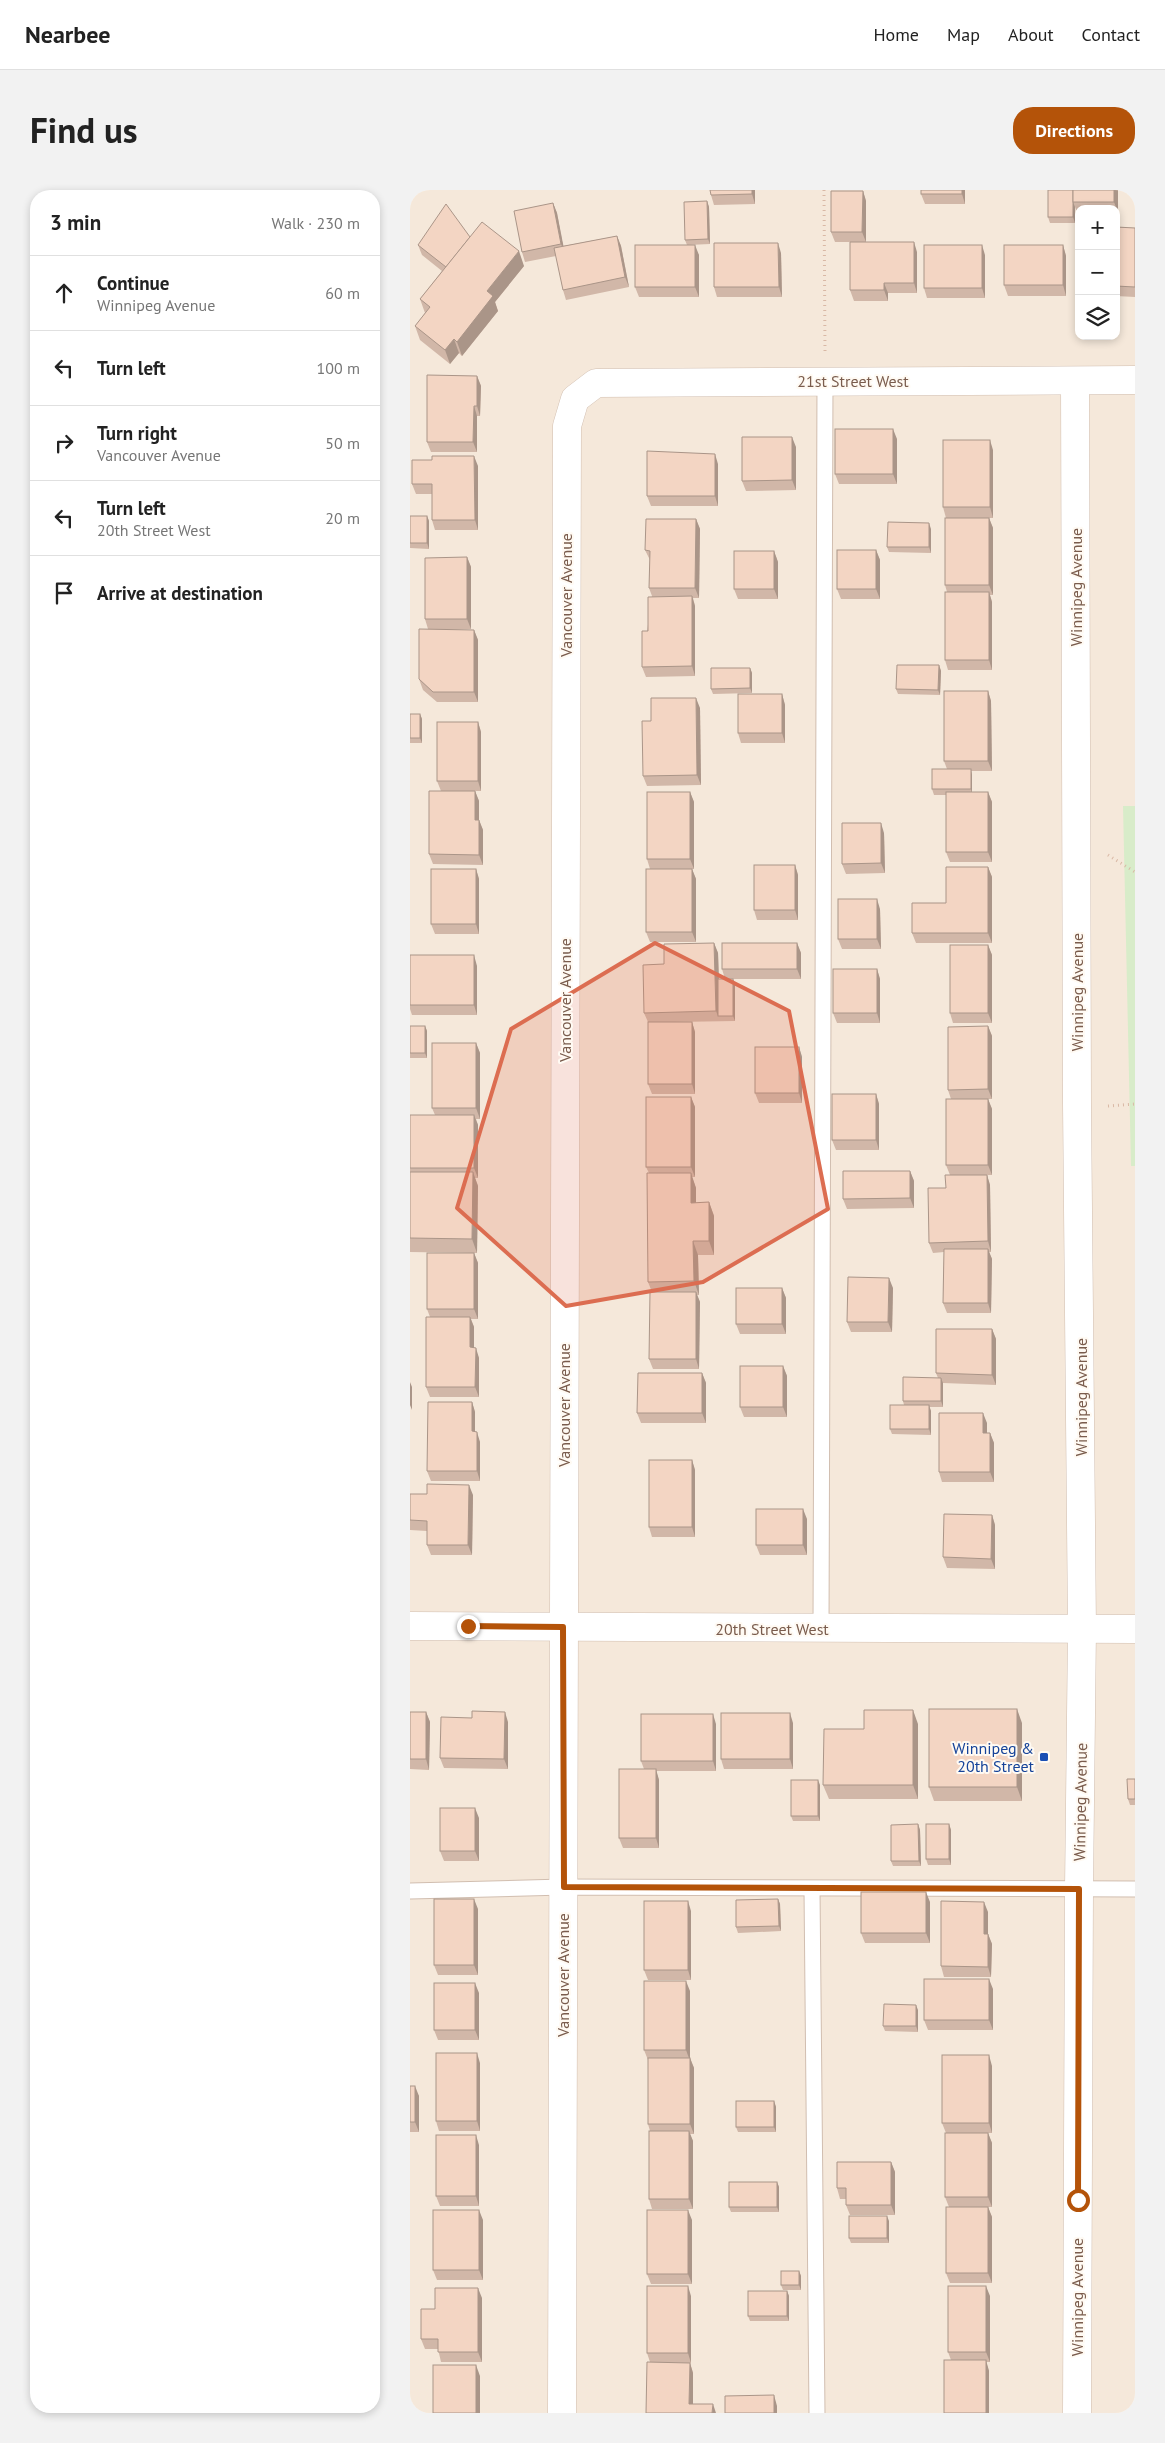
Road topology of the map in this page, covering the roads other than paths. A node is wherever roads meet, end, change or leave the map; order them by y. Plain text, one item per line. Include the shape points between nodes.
1 (1135, 380) edge
2 (825, 381) junction
3 (1074, 381) junction
4 (575, 398) joint
5 (410, 1626) edge
6 (563, 1627) junction
7 (821, 1629) junction
8 (1082, 1629) junction
9 (1135, 1629) edge
10 (564, 1887) junction
11 (812, 1889) junction
12 (1079, 1889) junction
13 (1135, 1889) edge
14 (410, 1891) edge
15 (562, 2413) edge
16 (817, 2413) edge
17 (1077, 2413) edge

1 - 3 street, 21st Street West
2 - 3 street, 21st Street West
2 - 4 street, 21st Street West via 596,383
2 - 7 lane
3 - 8 street, Winnipeg Avenue
4 - 6 street, Vancouver Avenue via 567,426
5 - 6 street, 20th Street West
6 - 7 street, 20th Street West
6 - 10 street, Vancouver Avenue
7 - 8 street, 20th Street West
8 - 9 street, 20th Street West
8 - 12 street, Winnipeg Avenue
10 - 11 lane
10 - 14 lane
10 - 15 street, Vancouver Avenue
11 - 12 lane
11 - 16 lane
12 - 13 lane
12 - 17 street, Winnipeg Avenue

